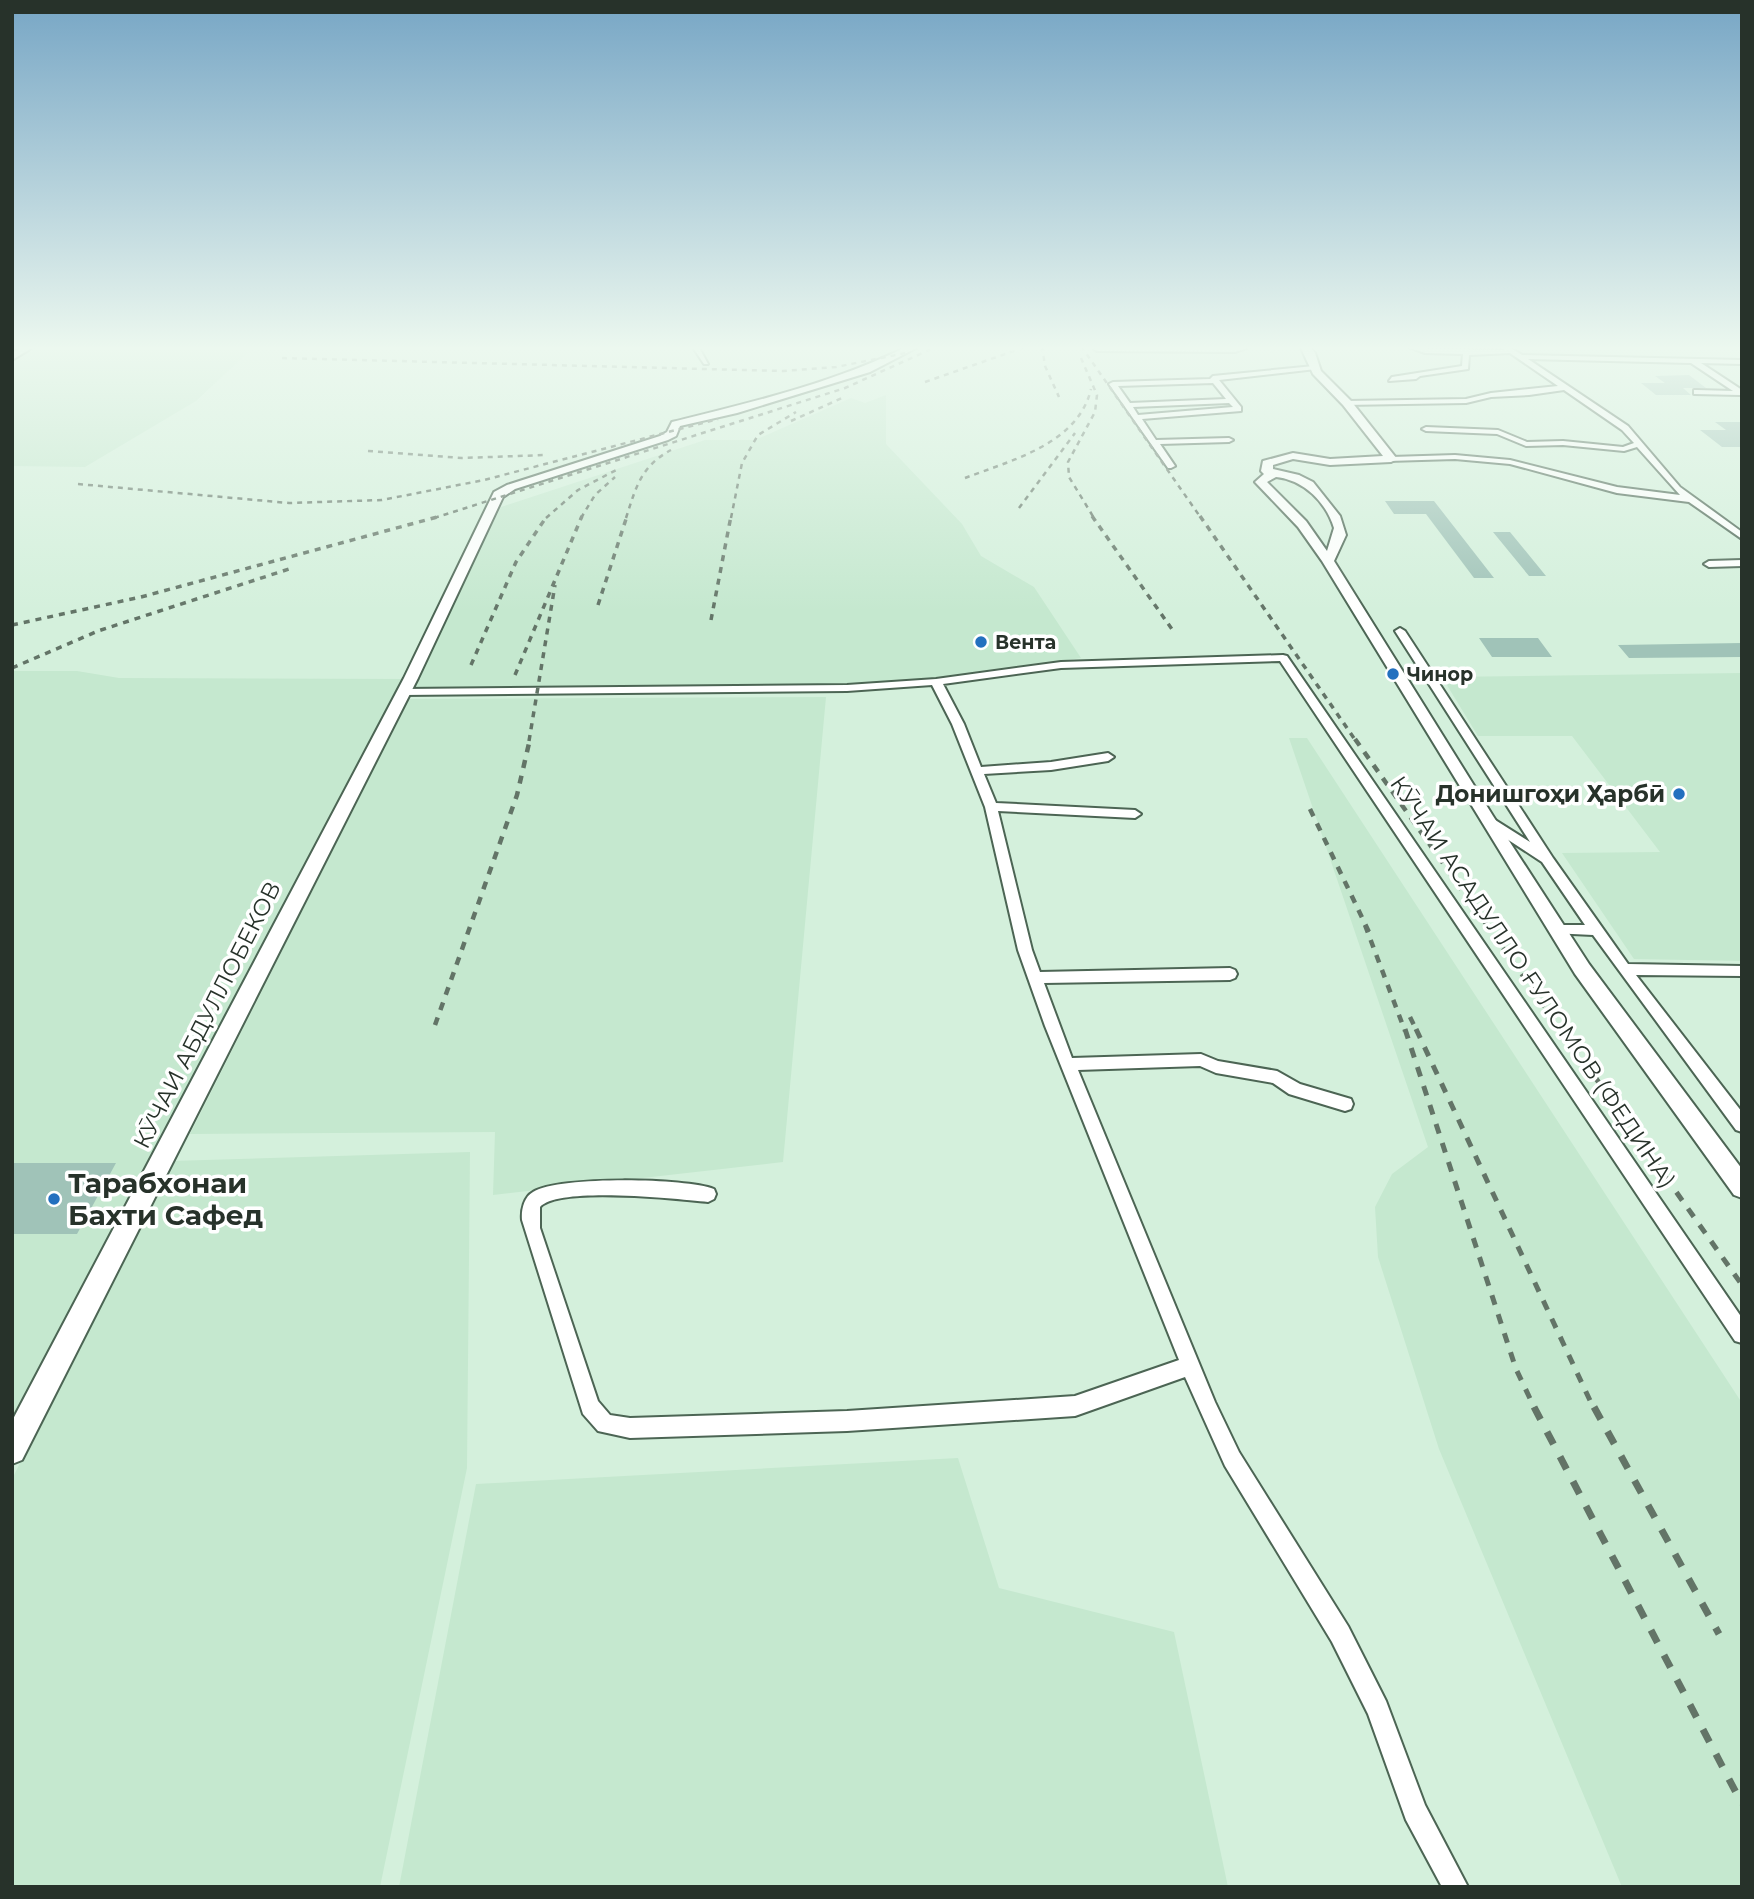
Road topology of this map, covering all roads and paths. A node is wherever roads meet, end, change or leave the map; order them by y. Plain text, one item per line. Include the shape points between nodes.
1 (671, 435) edge
2 (1149, 435) edge
3 (1370, 435) edge
4 (1505, 435) edge
5 (1631, 435) edge
6 (1230, 440) dead end
7 (1154, 443) junction
8 (1639, 444) junction
9 (1391, 459) junction
10 (1171, 466) dead end
11 (1276, 474) junction
12 (1689, 499) junction
13 (1742, 536) edge
14 (1328, 561) junction
15 (1742, 563) edge
16 (1709, 564) dead end
17 (1400, 631) dead end
18 (936, 682) junction
19 (407, 685) junction
20 (1108, 757) dead end
21 (977, 771) junction
22 (991, 807) junction
23 (1135, 814) dead end
24 (1486, 820) junction
25 (1548, 861) junction
26 (1556, 929) junction
27 (1596, 930) junction
28 (1624, 969) junction
29 (1742, 971) edge
30 (1230, 974) dead end
31 (1035, 978) junction
32 (1068, 1064) junction
33 (1345, 1104) dead end
34 (1742, 1125) edge
35 (1742, 1188) edge
36 (708, 1194) dead end
37 (1742, 1334) edge
38 (1190, 1366) junction
39 (12, 1450) edge
40 (1456, 1887) edge

1 - 19 street, КӮЧАИ АБДУЛЛОБЕКОВ via 498,495
2 - 7 street
3 - 9 street
4 - 8 street via 1526,444 1624,449
5 - 8 street
6 - 7 street
7 - 10 street
8 - 12 street
9 - 11 street via 1347,463 1286,457 1267,463 1267,471
9 - 12 street via 1455,457 1510,462 1616,490
11 - 14 street via 1261,482
11 - 14 street via 1309,482 1339,524 1341,534
12 - 13 street
14 - 24 street
15 - 16 street
17 - 25 street
18 - 19 street via 847,688
18 - 21 street
18 - 37 street, КӮЧАИ АСАДУЛЛО ҒУЛОМОВ (ФЕДИНА) via 1061,665 1283,658
19 - 39 street, КӮЧАИ АБДУЛЛОБЕКОВ
20 - 21 street
21 - 22 street
22 - 23 street
22 - 31 street
24 - 25 street
24 - 26 street
25 - 27 street
26 - 27 street
26 - 35 street
27 - 28 street
28 - 29 street
28 - 34 street
30 - 31 street
31 - 32 street
32 - 33 street via 1201,1060 1216,1067 1277,1077 1295,1089
32 - 38 street
36 - 38 street via 635,1187 551,1191 537,1197 530,1210 531,1228 590,1407 605,1424 630,1428 820,1422 1075,1406
38 - 40 street via 1232,1459 1340,1634 1378,1709 1415,1811

